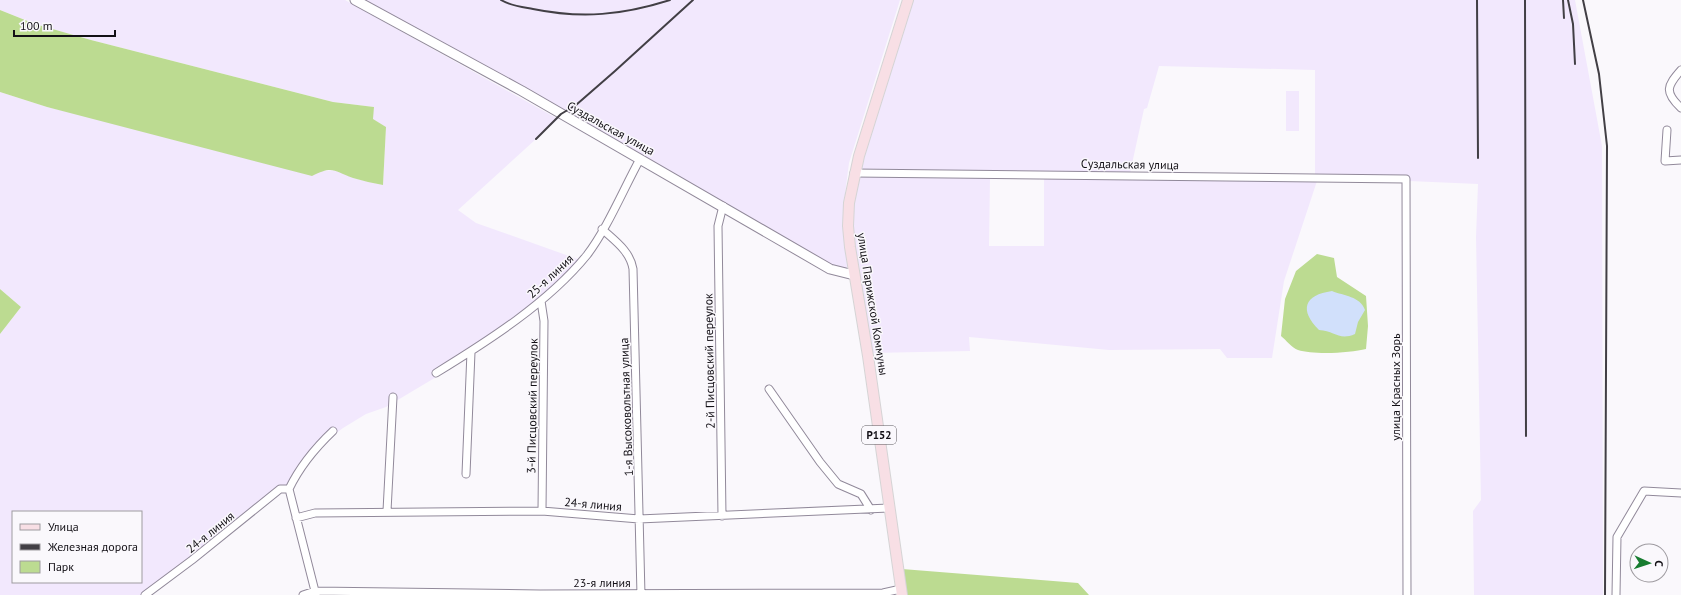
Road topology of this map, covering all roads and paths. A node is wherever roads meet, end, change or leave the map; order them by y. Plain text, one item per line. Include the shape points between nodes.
1 (356, 0) edge
2 (908, 0) edge
3 (1681, 70) edge
4 (1681, 108) edge
5 (1667, 130) dead end
6 (640, 159) junction
7 (1681, 160) edge
8 (854, 173) junction
9 (1406, 179) joint
10 (723, 206) junction
11 (602, 229) junction
12 (854, 275) junction
13 (541, 301) junction
14 (471, 352) junction
15 (436, 374) dead end
16 (769, 389) dead end
17 (393, 397) dead end
18 (333, 431) dead end
19 (466, 474) dead end
20 (288, 489) junction
21 (1681, 493) edge
22 (889, 508) junction
23 (871, 510) junction
24 (387, 511) junction
25 (542, 511) junction
26 (722, 516) junction
27 (296, 518) junction
28 (639, 519) junction
29 (901, 592) edge
30 (316, 593) edge
31 (642, 594) edge
32 (145, 595) edge
33 (303, 595) edge
34 (1407, 595) edge
35 (1616, 595) edge

1 - 6 main road, Суздальская улица
2 - 8 main road, улица Парижской Коммуны / Р152
3 - 4 street via 1670,83 1669,91
5 - 7 street via 1664,161
6 - 10 main road, Суздальская улица
6 - 11 street, 25-я линия
8 - 9 street, Суздальская улица
8 - 12 main road, улица Парижской Коммуны / Р152 via 848,226
9 - 34 street, улица Красных Зорь
10 - 12 main road, Суздальская улица via 830,269
10 - 26 street, 2-й Писцовский переулок via 718,226
11 - 13 street, 25-я линия via 587,254 572,272
11 - 28 street, 1-я Высоковольтная улица via 625,250 631,259 633,269
12 - 22 main road, улица Парижской Коммуны / Р152
13 - 14 street, 25-я линия
13 - 25 street, 3-й Писцовский переулок via 544,322
14 - 15 street, 25-я линия
14 - 19 street
16 - 23 street via 838,484 861,494
17 - 24 street
18 - 20 street via 299,468
20 - 27 street
20 - 32 street, 24-я линия via 280,489
21 - 35 street via 1644,491 1617,537
22 - 23 street, 24-я линия
22 - 29 main road, улица Парижской Коммуны / Р152
23 - 26 street, 24-я линия
24 - 25 street, 24-я линия
24 - 27 street, 24-я линия via 315,513
25 - 28 street, 24-я линия
26 - 28 street, 24-я линия
27 - 30 street
28 - 31 street, 1-я Высоковольтная улица
29 - 31 street, 23-я линия
30 - 31 street, 23-я линия
30 - 33 street, 23-я линия

